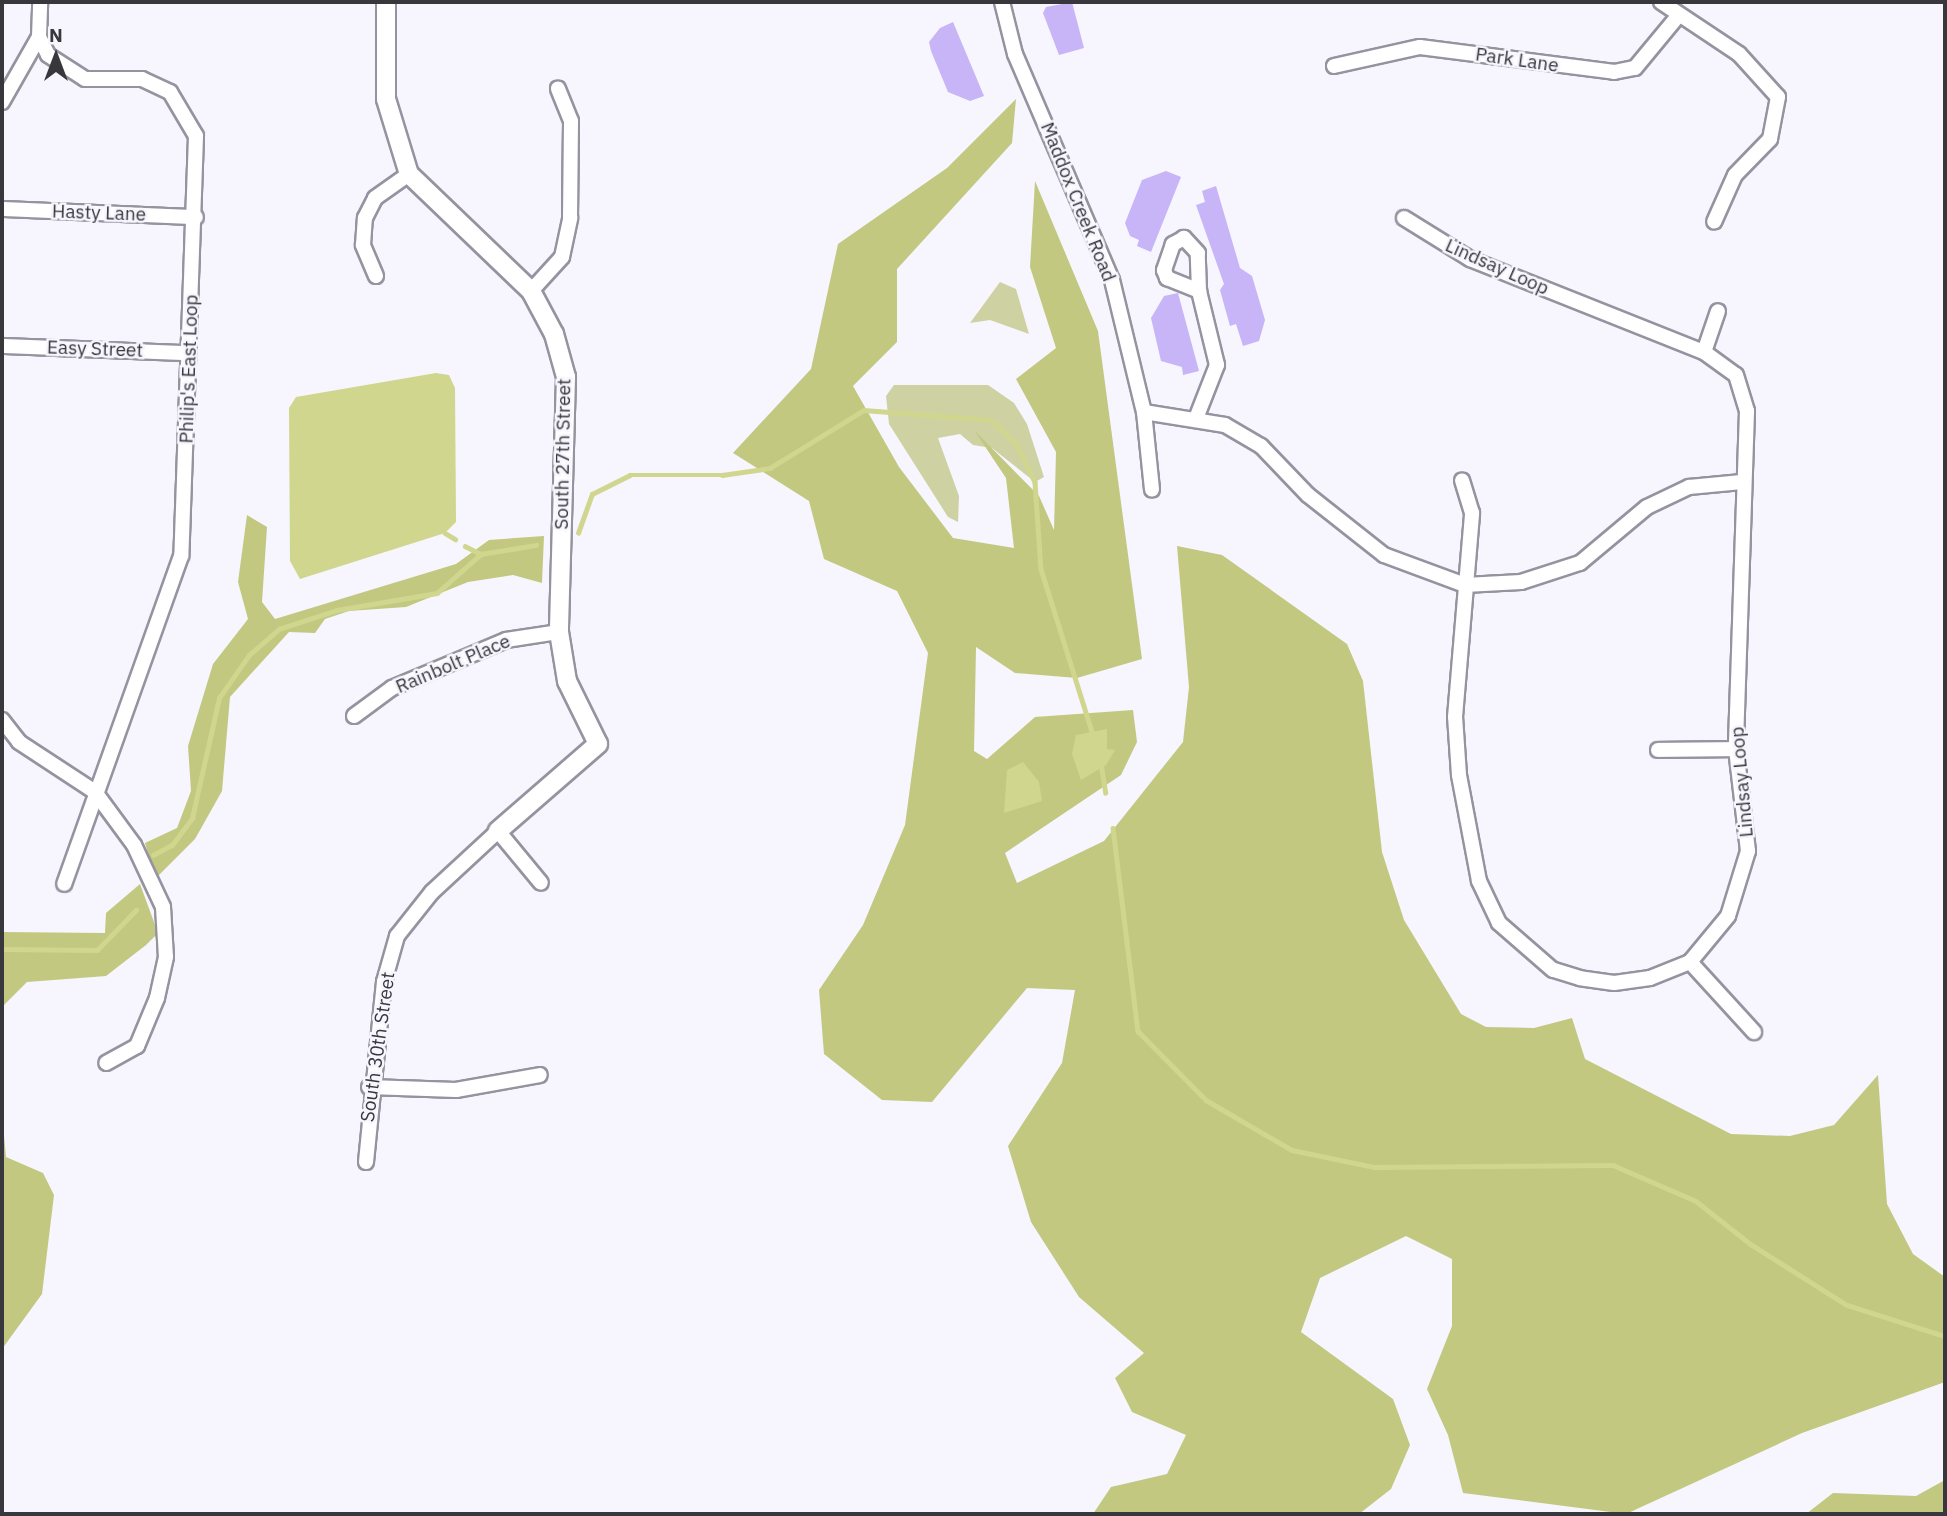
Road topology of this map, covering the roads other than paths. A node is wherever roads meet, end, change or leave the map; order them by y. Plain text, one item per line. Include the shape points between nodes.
1 (40, 2) edge
2 (386, 2) edge
3 (1003, 2) edge
4 (1661, 2) edge
5 (1678, 16) junction
6 (39, 37) junction
7 (1334, 65) dead end
8 (558, 88) dead end
9 (2, 102) edge
10 (409, 174) junction
11 (2, 209) edge
12 (197, 217) junction
13 (1404, 218) dead end
14 (1714, 222) dead end
15 (376, 276) dead end
16 (531, 291) junction
17 (1199, 291) dead end
18 (1718, 311) dead end
19 (2, 346) edge
20 (1704, 352) junction
21 (188, 353) junction
22 (1144, 412) junction
23 (1197, 416) junction
24 (1462, 481) dead end
25 (1742, 482) junction
26 (1152, 490) dead end
27 (1465, 585) junction
28 (559, 632) junction
29 (354, 716) dead end
30 (2, 720) edge
31 (1736, 749) junction
32 (1658, 750) dead end
33 (95, 792) junction
34 (498, 831) junction
35 (541, 883) dead end
36 (64, 884) dead end
37 (1690, 962) junction
38 (1754, 1032) dead end
39 (106, 1063) dead end
40 (540, 1075) dead end
41 (369, 1087) junction
42 (366, 1162) dead end

1 - 6 street
2 - 10 street, South 27th Street via 386,99
3 - 22 street, Maddox Creek Road via 1015,54 1112,280
4 - 5 street
5 - 7 street, Park Lane via 1635,68 1614,72 1420,47
5 - 14 street via 1739,54 1777,97 1770,139 1735,175
6 - 9 street
6 - 12 street, Philip's East Loop via 48,55 85,79 142,79 170,92 197,136
8 - 16 street via 572,121 570,218 562,257
10 - 15 street via 375,198 365,218 363,245
10 - 16 street, South 27th Street
11 - 12 street, Hasty Lane
12 - 21 street, Philip's East Loop
13 - 20 street, Lindsay Loop via 1469,259
16 - 28 street, South 27th Street via 554,334 566,377
17 - 23 street via 1217,365
18 - 20 street
19 - 21 street, Easy Street
20 - 25 street, Lindsay Loop via 1736,375 1747,411
21 - 33 street, Philip's East Loop via 181,556
22 - 23 street
22 - 26 street, Maddox Creek Road
23 - 27 street via 1261,446 1308,495 1384,555
24 - 27 street, Lindsay Loop via 1472,513
25 - 27 street via 1689,486 1647,507 1580,563 1521,582
25 - 31 street, Lindsay Loop
27 - 37 street, Lindsay Loop via 1455,718 1460,775 1479,881 1499,923 1553,970 1580,978 1614,983 1650,978
28 - 29 street, Rainbolt Place via 506,639 392,688
28 - 34 street, South 27th Street via 567,681 598,744
30 - 33 street via 19,742
31 - 32 street
31 - 37 street, Lindsay Loop via 1748,851 1742,883 1728,916
33 - 36 street, Philip's East Loop
33 - 39 street via 134,845 163,907 166,957 136,1046
34 - 35 street
34 - 41 street, South 30th Street via 432,892 397,936 384,982
37 - 38 street
40 - 41 street via 456,1090
41 - 42 street, South 30th Street

